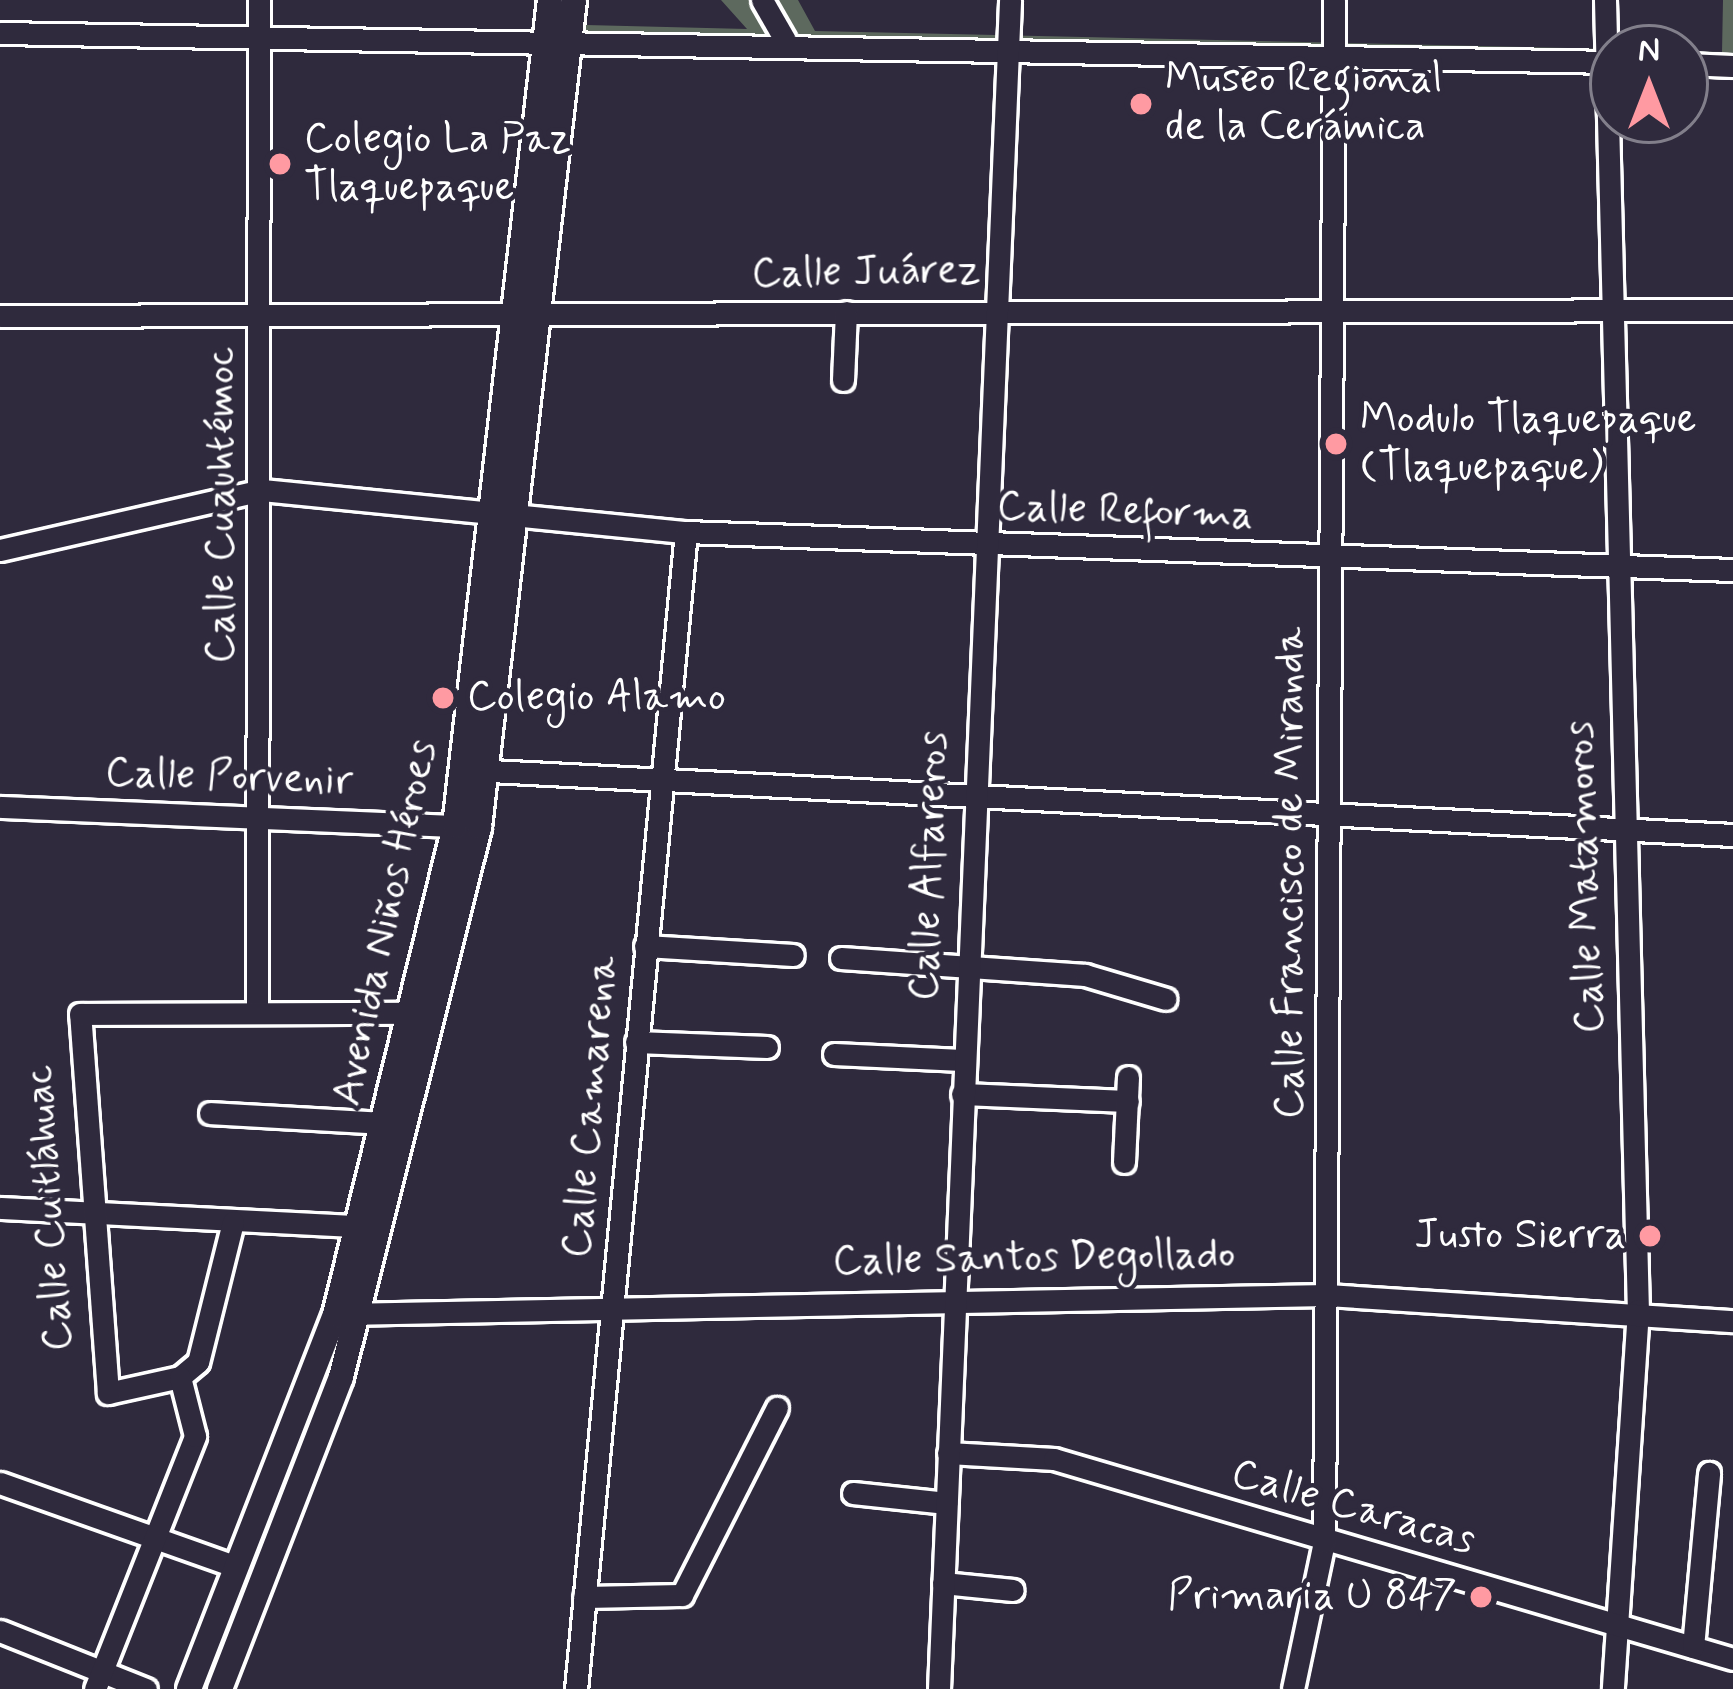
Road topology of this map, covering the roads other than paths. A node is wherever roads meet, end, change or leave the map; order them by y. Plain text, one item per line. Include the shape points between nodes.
1 (259, 0) edge
2 (550, 0) edge
3 (574, 0) edge
4 (762, 0) edge
5 (1010, 0) edge
6 (1334, 0) edge
7 (0, 33) edge
8 (258, 34) junction
9 (558, 35) junction
10 (785, 40) junction
11 (1007, 46) junction
12 (1335, 54) junction
13 (1589, 61) edge
14 (1611, 144) edge
15 (1614, 308) junction
16 (1334, 309) junction
17 (996, 310) junction
18 (1733, 310) edge
19 (846, 312) junction
20 (0, 316) edge
21 (261, 317) junction
22 (526, 317) junction
23 (843, 380) dead end
24 (262, 490) junction
25 (504, 514) junction
26 (686, 532) junction
27 (980, 545) junction
28 (0, 550) edge
29 (1333, 559) junction
30 (1617, 564) junction
31 (1733, 570) edge
32 (476, 771) junction
33 (661, 779) junction
34 (971, 795) junction
35 (0, 807) edge
36 (259, 818) junction
37 (1330, 820) junction
38 (455, 826) junction
39 (1622, 830) junction
40 (1733, 835) edge
41 (645, 946) junction
42 (793, 955) dead end
43 (841, 958) dead end
44 (965, 967) junction
45 (1166, 999) dead end
46 (257, 1010) junction
47 (410, 1013) junction
48 (636, 1042) junction
49 (767, 1047) dead end
50 (834, 1054) dead end
51 (962, 1060) junction
52 (1128, 1076) dead end
53 (962, 1094) junction
54 (1128, 1101) junction
55 (210, 1113) dead end
56 (383, 1123) junction
57 (1124, 1162) dead end
58 (91, 1207) junction
59 (0, 1208) edge
60 (233, 1222) junction
61 (358, 1226) junction
62 (955, 1294) junction
63 (1327, 1294) junction
64 (611, 1310) junction
65 (1638, 1310) junction
66 (346, 1314) junction
67 (1733, 1321) edge
68 (180, 1377) junction
69 (777, 1408) dead end
70 (948, 1453) junction
71 (1709, 1473) dead end
72 (0, 1483) edge
73 (853, 1493) dead end
74 (946, 1503) junction
75 (158, 1534) junction
76 (1324, 1542) junction
77 (237, 1567) junction
78 (943, 1583) junction
79 (1013, 1590) dead end
80 (584, 1597) junction
81 (1624, 1627) junction
82 (0, 1630) edge
83 (1693, 1647) junction
84 (1733, 1659) edge
85 (99, 1680) edge
86 (146, 1689) edge
87 (189, 1689) edge
88 (220, 1689) edge
89 (576, 1689) edge
90 (939, 1689) edge
91 (1293, 1689) edge
92 (1613, 1689) edge

1 - 8 street, Calle Cuauhtémoc
2 - 9 main road, Avenida Niños Héroes
3 - 9 main road, Avenida Niños Héroes
4 - 10 street
5 - 11 street, Calle Alfareros
6 - 12 street, Calle Francisco de Miranda
7 - 8 street
8 - 9 street
8 - 21 street, Calle Cuauhtémoc
9 - 10 street
9 - 22 main road, Avenida Niños Héroes
10 - 11 street
11 - 12 street
11 - 17 street, Calle Alfareros
12 - 13 street
12 - 16 street, Calle Francisco de Miranda
14 - 15 street, Calle Matamoros
15 - 16 street, Calle Juárez
15 - 18 street, Calle Juárez
15 - 30 street, Calle Matamoros
16 - 17 street, Calle Juárez
16 - 29 street, Calle Francisco de Miranda
17 - 19 street, Calle Juárez
17 - 27 street, Calle Alfareros
19 - 22 street, Calle Juárez
19 - 23 street
20 - 21 street, Calle Juárez
21 - 22 street, Calle Juárez
21 - 24 street, Calle Cuauhtémoc
22 - 25 main road, Avenida Niños Héroes
24 - 25 street, Calle Reforma
24 - 28 street, Calle Reforma
24 - 36 street, Calle Cuauhtémoc
25 - 26 street, Calle Reforma
25 - 32 main road, Avenida Niños Héroes
26 - 27 street, Calle Reforma
26 - 33 street, Calle Camarena
27 - 29 street, Calle Reforma
27 - 34 street, Calle Alfareros
29 - 30 street, Calle Reforma
29 - 37 street, Calle Francisco de Miranda
30 - 31 street, Calle Reforma
30 - 39 street, Calle Matamoros
32 - 33 street
32 - 38 main road, Avenida Niños Héroes
32 - 66 main road, Avenida Niños Héroes
33 - 34 street
33 - 41 street, Calle Camarena
34 - 37 street
34 - 44 street, Calle Alfareros
35 - 36 street, Calle Porvenir
36 - 38 street, Calle Porvenir
36 - 46 street, Calle Cuauhtémoc
37 - 39 street
37 - 63 street, Calle Francisco de Miranda
38 - 47 main road, Avenida Niños Héroes
39 - 40 street
39 - 65 street, Calle Matamoros
41 - 42 street
41 - 48 street, Calle Camarena
43 - 44 street
44 - 45 street via 1085,975
44 - 51 street, Calle Alfareros
46 - 47 street
46 - 58 street, Calle Cuitláhuac via 80,1014
47 - 56 main road, Avenida Niños Héroes
48 - 49 street
48 - 64 street, Calle Camarena
50 - 51 street
51 - 53 street, Calle Alfareros
52 - 54 street
53 - 54 street
53 - 62 street, Calle Alfareros
54 - 57 street
55 - 56 street
56 - 61 main road, Avenida Niños Héroes
58 - 59 street
58 - 60 street
58 - 68 street, Calle Cuitláhuac via 103,1386 118,1396
60 - 61 street
60 - 68 street via 198,1362
61 - 66 main road, Avenida Niños Héroes
62 - 63 street, Calle Santos Degollado
62 - 64 street, Calle Santos Degollado
62 - 70 street, Calle Alfareros
63 - 65 street, Calle Santos Degollado
63 - 76 street, Calle Francisco de Miranda
64 - 66 street, Calle Santos Degollado
64 - 80 street, Calle Camarena
65 - 67 street, Calle Santos Degollado
65 - 81 street, Calle Matamoros
66 - 77 main road, Avenida Niños Héroes
66 - 88 main road, Avenida Niños Héroes
68 - 75 street via 197,1429
69 - 80 street via 678,1599
70 - 74 street, Calle Alfareros
70 - 76 street, Calle Caracas via 1054,1460
71 - 83 street
72 - 75 street
73 - 74 street
74 - 78 street, Calle Alfareros
75 - 77 street
75 - 85 street
76 - 81 street, Calle Caracas
76 - 91 street, Calle Francisco de Miranda
77 - 87 main road, Avenida Niños Héroes
78 - 79 street
78 - 90 street, Calle Alfareros
80 - 89 street, Calle Camarena
81 - 83 street, Calle Caracas
81 - 92 street, Calle Matamoros
82 - 85 street
83 - 84 street, Calle Caracas
85 - 86 street

